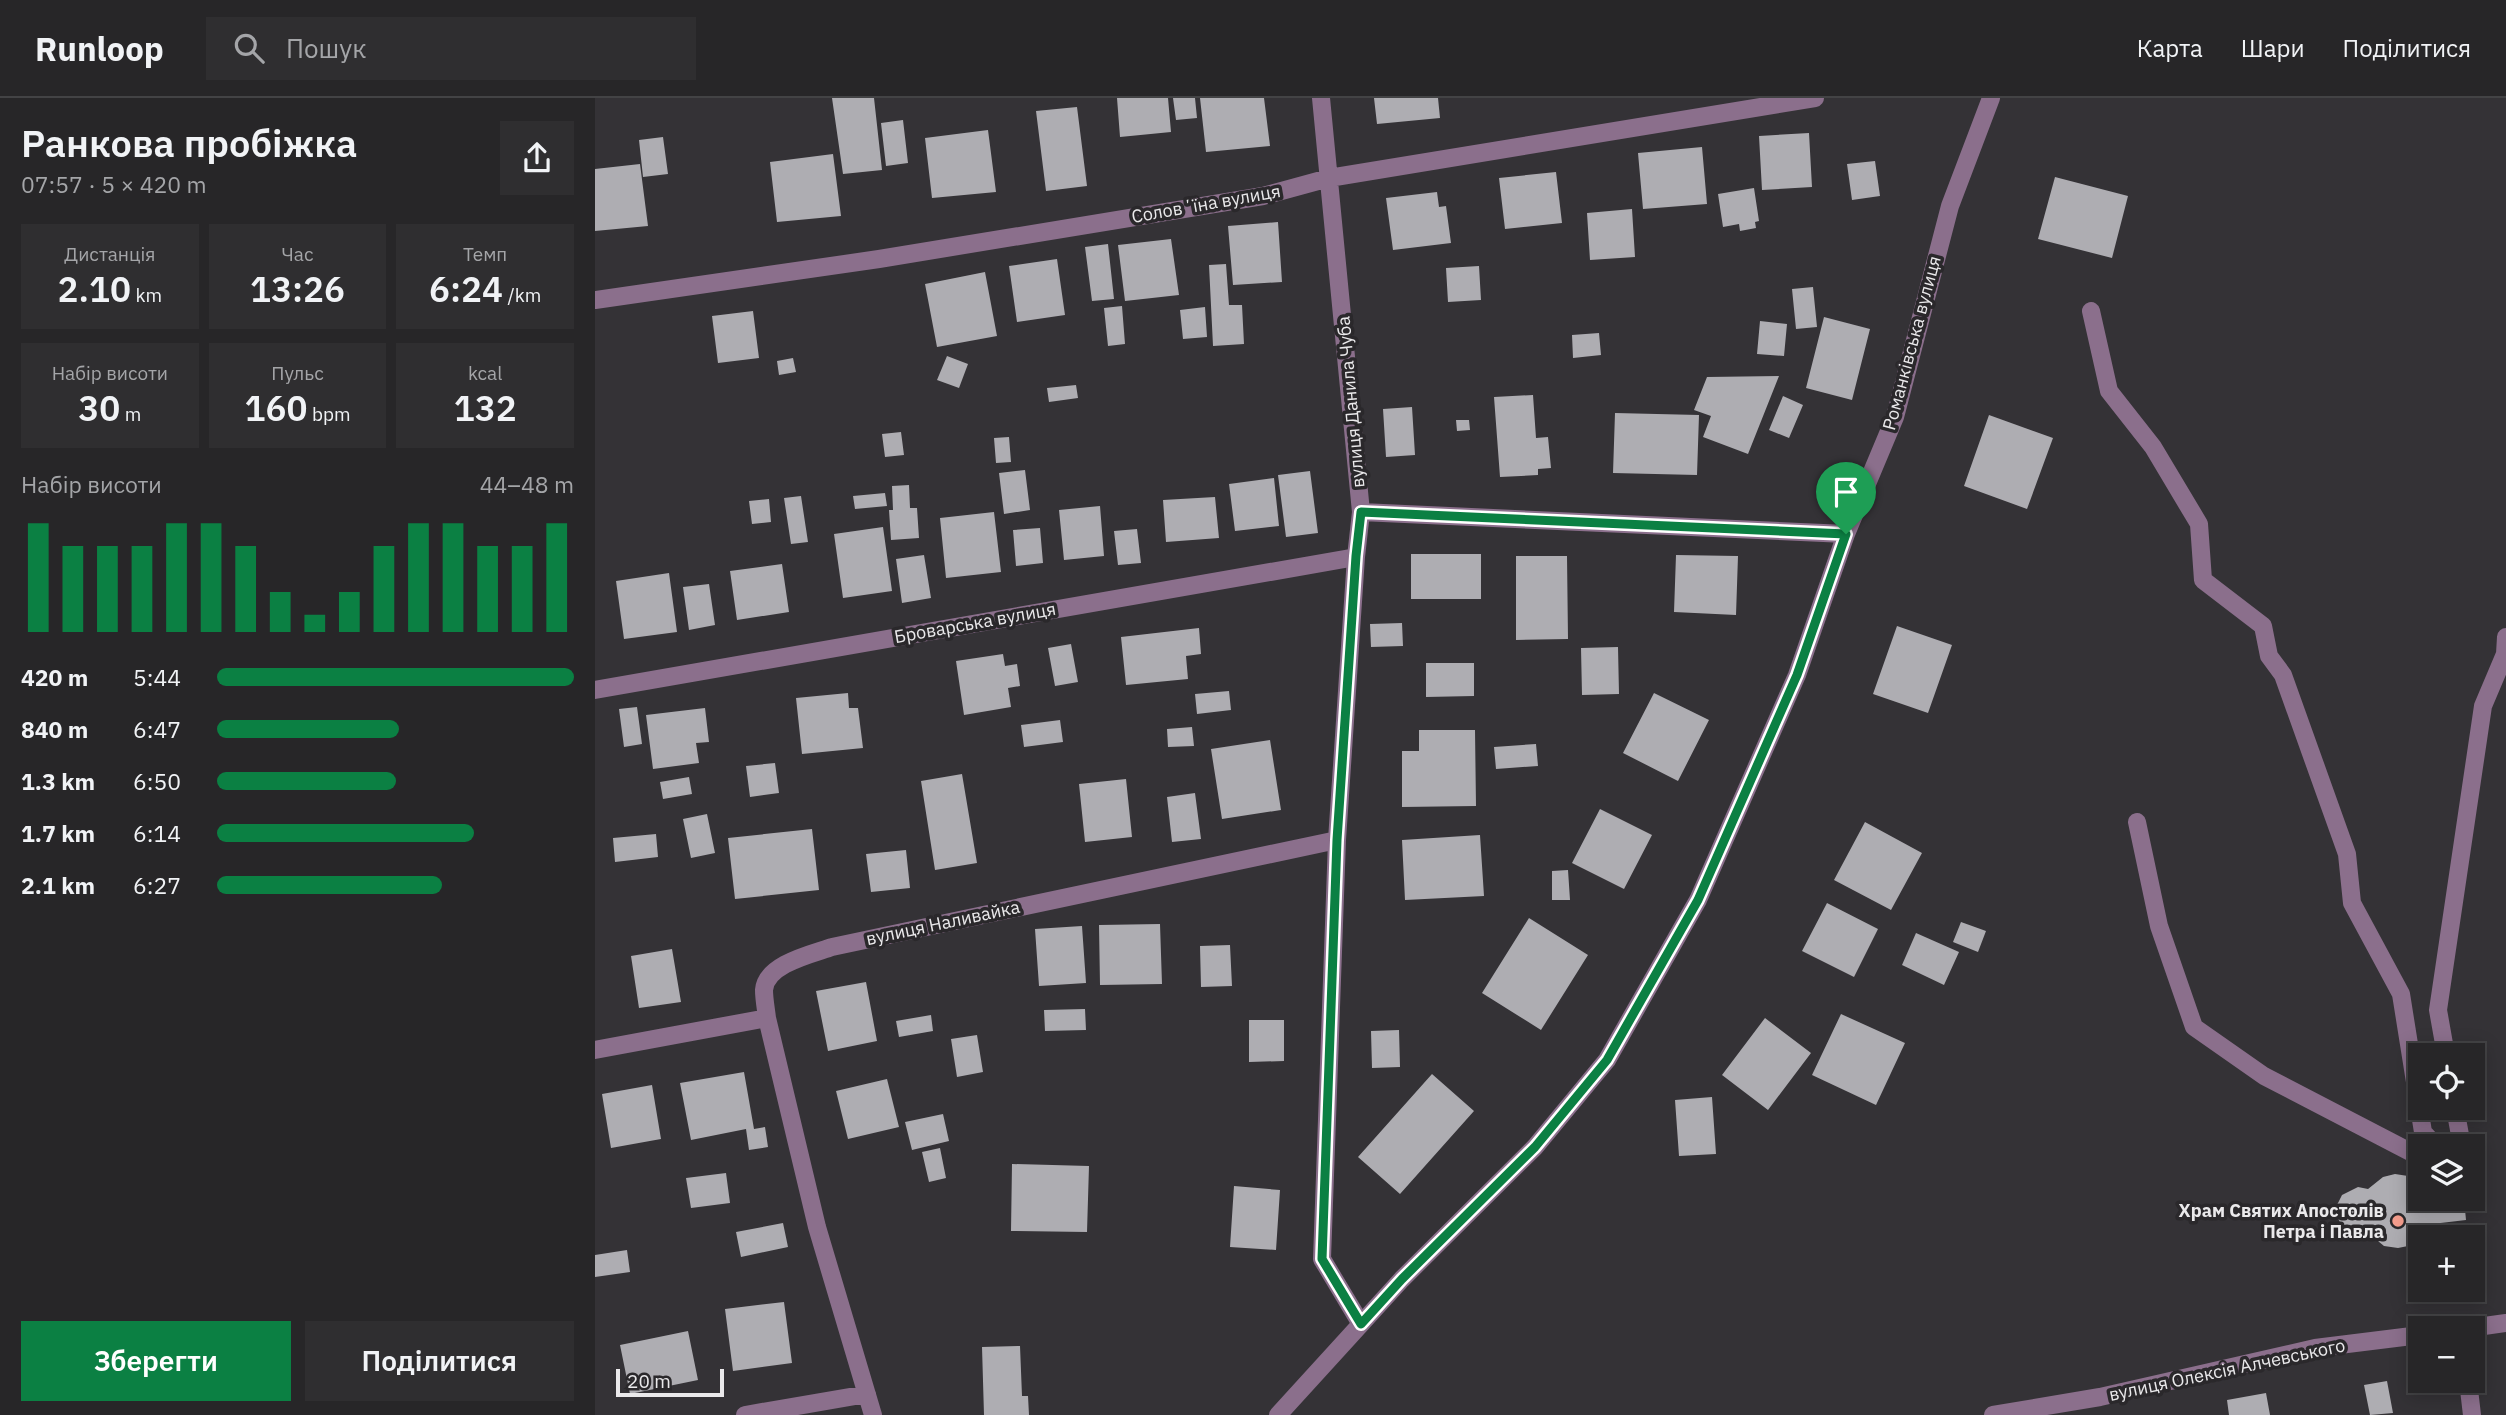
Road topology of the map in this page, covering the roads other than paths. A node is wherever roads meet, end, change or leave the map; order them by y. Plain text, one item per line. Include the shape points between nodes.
1 (1321, 98) edge
2 (1815, 98) edge
3 (1991, 98) edge
4 (1329, 178) junction
5 (595, 300) edge
6 (2091, 311) dead end
7 (1361, 512) junction
8 (1846, 534) junction
9 (1356, 556) junction
10 (2506, 636) edge
11 (595, 690) edge
12 (2137, 822) dead end
13 (1337, 840) junction
14 (767, 1018) junction
15 (2444, 1043) edge
16 (595, 1050) edge
17 (2425, 1134) edge
18 (2408, 1151) edge
19 (2506, 1322) edge
20 (1361, 1324) junction
21 (2485, 1326) edge
22 (2408, 1336) edge
23 (2469, 1393) edge
24 (867, 1394) junction
25 (745, 1415) edge
26 (873, 1415) edge
27 (1278, 1415) edge
28 (1993, 1415) edge
29 (2472, 1415) edge

1 - 4 street, вулиця Данила Чуба
2 - 4 street, Соловʼїна вулиця
3 - 8 street, Романківська вулиця via 1950,206 1895,417
4 - 5 street, Соловʼїна вулиця via 1249,198
4 - 7 street, вулиця Данила Чуба
6 - 17 street via 2109,391 2153,447 2199,524 2203,579 2263,626 2269,656 2283,675 2347,854 2352,903 2401,994
7 - 8 street
7 - 9 street, вулиця Данила Чуба
8 - 20 street, Романківська вулиця via 1797,675 1698,900 1607,1060 1535,1147
9 - 11 street, Броварська вулиця
9 - 13 street, вулиця Данила Чуба
10 - 15 street via 2505,654 2483,706 2438,1010
12 - 18 street via 2159,926 2194,1027 2265,1076
13 - 14 street, вулиця Наливайка via 832,947 790,961 772,974 764,987
13 - 20 street, вулиця Данила Чуба via 1322,1259
14 - 16 street
14 - 24 street, вулиця Наливайка via 817,1227
19 - 21 street
20 - 27 street, Романківська вулиця
22 - 28 street, вулиця Олексія Алчевського via 2315,1348 2099,1397
23 - 29 street
24 - 25 street
24 - 26 street, вулиця Наливайка

